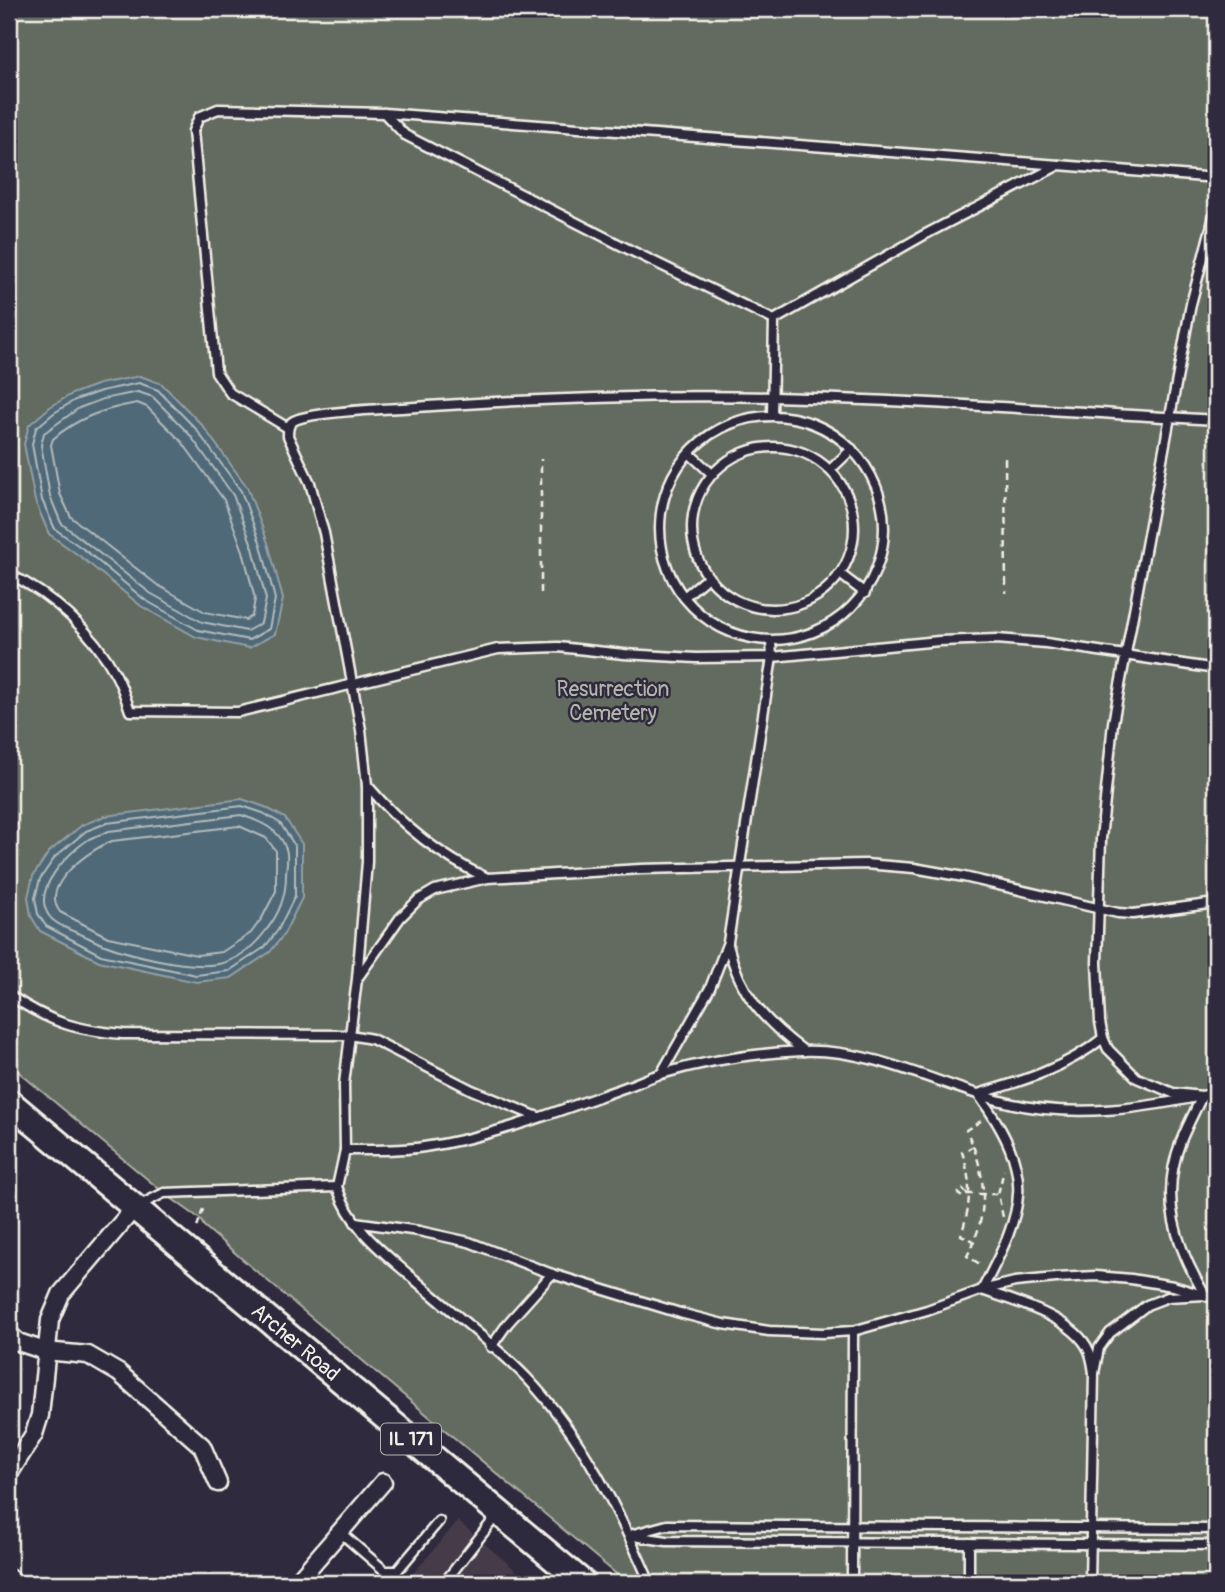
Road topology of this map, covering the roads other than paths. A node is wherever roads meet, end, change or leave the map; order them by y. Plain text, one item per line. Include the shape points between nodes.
1 (384, 113) junction
2 (1059, 165) junction
3 (1216, 178) edge
4 (1216, 209) edge
5 (774, 320) junction
6 (772, 397) junction
7 (772, 415) junction
8 (1170, 417) junction
9 (1216, 420) edge
10 (288, 428) junction
11 (852, 449) junction
12 (689, 453) junction
13 (831, 470) junction
14 (712, 474) junction
15 (9, 574) edge
16 (840, 575) junction
17 (708, 577) junction
18 (865, 593) junction
19 (684, 597) junction
20 (771, 642) junction
21 (1125, 654) junction
22 (772, 657) junction
23 (1216, 669) edge
24 (353, 685) junction
25 (368, 785) junction
26 (739, 867) junction
27 (487, 878) junction
28 (1216, 903) edge
29 (1099, 908) junction
30 (728, 942) junction
31 (357, 979) junction
32 (9, 995) edge
33 (351, 1035) junction
34 (1103, 1038) junction
35 (804, 1051) junction
36 (662, 1074) junction
37 (1216, 1093) edge
38 (978, 1094) junction
39 (1202, 1096) junction
40 (9, 1102) edge
41 (538, 1117) junction
42 (345, 1150) junction
43 (337, 1187) junction
44 (135, 1207) junction
45 (355, 1222) junction
46 (552, 1275) junction
47 (982, 1290) junction
48 (1205, 1296) junction
49 (1216, 1299) edge
50 (853, 1331) junction
51 (9, 1334) edge
52 (491, 1347) junction
53 (45, 1351) junction
54 (1094, 1373) junction
55 (9, 1474) edge
56 (383, 1482) dead end
57 (218, 1483) dead end
58 (499, 1513) junction
59 (439, 1521) dead end
60 (853, 1527) junction
61 (1090, 1529) junction
62 (1216, 1529) edge
63 (341, 1533) junction
64 (630, 1535) junction
65 (853, 1541) junction
66 (969, 1543) junction
67 (1090, 1545) junction
68 (1216, 1545) edge
69 (9, 1578) edge
70 (15, 1583) edge
71 (296, 1583) edge
72 (444, 1583) edge
73 (583, 1583) edge
74 (650, 1583) edge
75 (852, 1583) edge
76 (969, 1583) edge
77 (1090, 1583) edge

1 - 2 lane
1 - 5 lane via 405,135
1 - 10 lane via 218,108 199,117 193,131 216,372 230,394
2 - 3 lane
2 - 5 lane
4 - 8 lane via 1191,304
5 - 6 lane
6 - 7 lane
6 - 8 lane
6 - 10 lane via 498,401 303,417
7 - 11 lane via 824,428
7 - 12 lane via 726,425
8 - 9 lane
8 - 21 lane
10 - 24 lane via 324,533
11 - 13 lane
11 - 18 lane via 878,488 884,515 878,569
12 - 14 lane
12 - 19 lane via 670,483 660,517 665,563
13 - 14 lane via 795,449 767,447 740,453
13 - 16 lane via 847,493 854,519 853,547
14 - 17 lane via 695,504 692,530 696,555
15 - 24 lane via 62,608 92,640 116,675 130,711 238,712
16 - 17 lane via 813,600 773,610 736,601
16 - 18 lane
17 - 19 lane
18 - 20 lane via 847,614 824,629 799,639
19 - 20 lane via 706,620 726,631
20 - 22 lane
21 - 22 lane via 997,639 939,640
21 - 23 lane
21 - 29 lane via 1112,723
22 - 24 lane via 696,658 532,646 498,649
22 - 26 lane
24 - 25 lane
25 - 27 lane via 405,826 456,864
25 - 31 lane
26 - 27 lane
26 - 29 lane via 914,867
26 - 30 lane
27 - 31 lane via 435,890 418,900
28 - 29 lane via 1133,914
29 - 34 lane via 1097,963
30 - 35 lane via 742,988 768,1022
30 - 36 lane via 710,988
31 - 33 lane
32 - 33 lane via 60,1024 86,1031
33 - 41 lane via 372,1039 472,1090
33 - 42 lane via 344,1084
34 - 38 lane via 1046,1072
34 - 39 lane via 1137,1078 1173,1093
35 - 36 lane
35 - 38 lane via 859,1056
36 - 41 lane
37 - 39 lane
38 - 39 lane via 1039,1108 1084,1111
38 - 47 lane via 1009,1143 1019,1193 1011,1228
39 - 48 lane via 1181,1141 1171,1195 1178,1243
40 - 44 main road, Archer Road / IL 171
41 - 42 lane via 423,1148
42 - 43 lane
43 - 44 lane via 164,1193
43 - 45 lane
44 - 53 street via 61,1294 50,1320
44 - 58 main road, Archer Road / IL 171
45 - 46 lane via 469,1242
45 - 52 lane
46 - 50 lane via 723,1324 769,1331
46 - 52 lane
47 - 48 lane via 1015,1282 1096,1276 1173,1286
47 - 50 lane
47 - 54 lane via 1068,1328 1089,1352
48 - 49 lane
48 - 54 lane via 1168,1297 1147,1305 1110,1333 1099,1348
50 - 60 lane
51 - 53 street
52 - 64 lane via 527,1379 572,1434
53 - 55 street via 34,1434
53 - 57 street via 88,1355 119,1373 202,1446
54 - 61 lane
56 - 63 street
58 - 72 lane
58 - 73 main road, Archer Road / IL 171
59 - 63 lane via 397,1571 385,1571
60 - 61 lane
60 - 64 lane via 667,1525
60 - 65 lane
61 - 62 lane
61 - 67 lane
63 - 71 street
64 - 65 lane via 667,1541
64 - 74 lane
65 - 66 lane
65 - 75 lane
66 - 67 lane
66 - 76 lane
67 - 68 lane
67 - 77 lane
69 - 70 street

